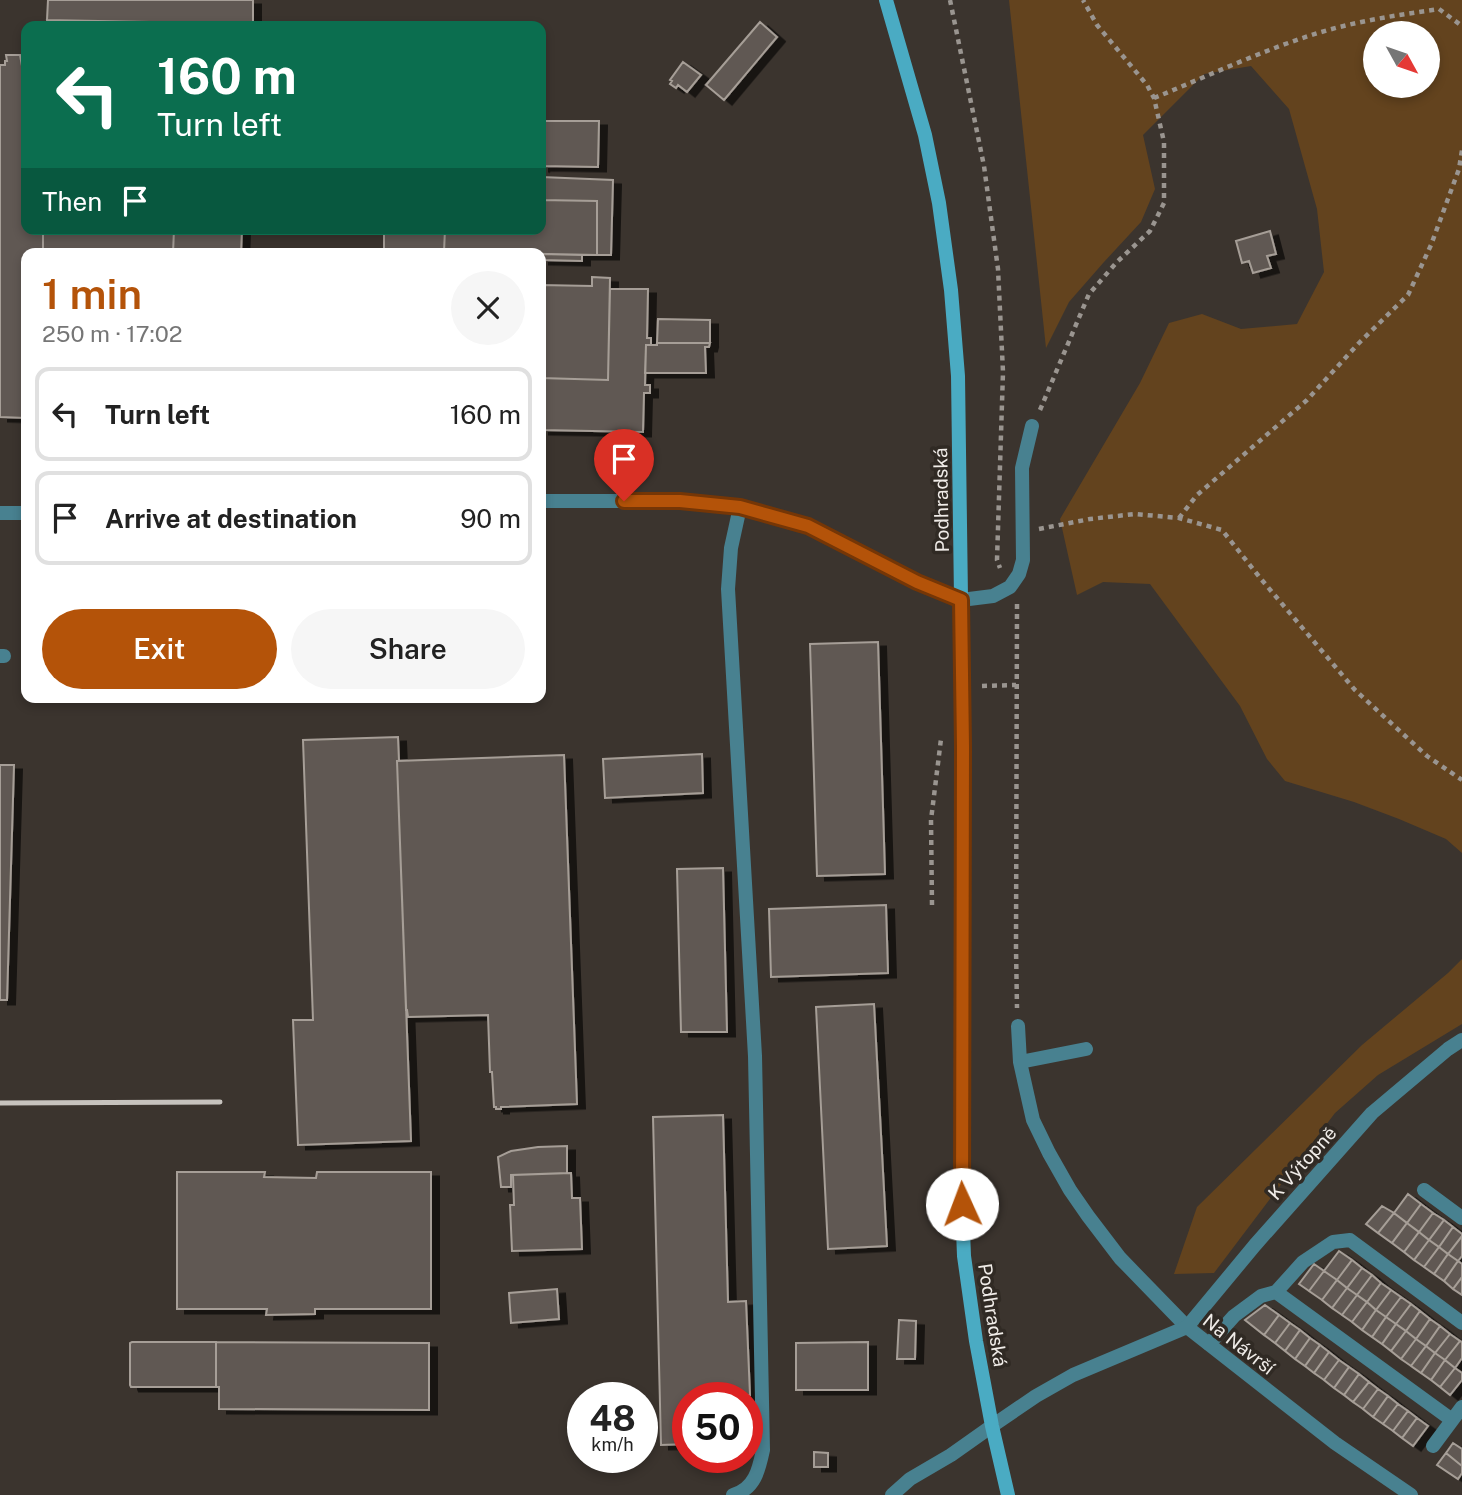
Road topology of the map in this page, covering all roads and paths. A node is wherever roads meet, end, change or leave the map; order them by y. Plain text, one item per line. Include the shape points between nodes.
1 (886, 0) edge
2 (950, 0) edge
3 (1083, 0) edge
4 (1462, 26) edge
5 (1154, 98) junction
6 (1462, 150) edge
7 (1032, 426) joint
8 (546, 501) edge
9 (740, 507) junction
10 (0, 513) edge
11 (21, 513) edge
12 (1179, 518) junction
13 (1023, 533) junction
14 (1003, 576) dead end
15 (1017, 598) dead end
16 (961, 600) junction
17 (1016, 685) junction
18 (962, 686) junction
19 (941, 738) dead end
20 (1462, 780) edge
21 (932, 905) dead end
22 (1018, 1026) joint
23 (1462, 1040) edge
24 (1086, 1049) dead end
25 (1020, 1062) junction
26 (1424, 1190) dead end
27 (1462, 1218) edge
28 (1276, 1292) junction
29 (1462, 1322) edge
30 (1187, 1327) junction
31 (1209, 1344) junction
32 (1462, 1407) edge
33 (1452, 1420) junction
34 (992, 1426) junction
35 (1433, 1446) dead end
36 (733, 1495) edge
37 (892, 1495) edge
38 (1008, 1495) edge
39 (1411, 1495) edge

1 - 16 main road, Podhradská via 925,135 951,290 958,376
2 - 14 path via 984,166 998,269 1003,372 998,560
3 - 5 path
4 - 5 path via 1439,9 1390,16 1318,33
5 - 7 path via 1164,142 1164,203 1150,231 1089,295
6 - 12 path via 1432,245 1408,295 1307,400 1197,495
7 - 13 street via 1022,468
8 - 9 street via 680,501
9 - 16 street via 808,526
9 - 36 street via 728,589 755,1056 763,1450 757,1474 741,1493
10 - 11 street
12 - 13 path via 1135,514
12 - 20 path via 1222,530 1355,690 1427,756
13 - 16 street via 1023,560 1010,587 993,596
15 - 17 path
16 - 18 main road, Podhradská
17 - 18 path
17 - 22 path
18 - 34 main road, Podhradská via 964,1256
19 - 21 path via 931,820
22 - 25 street
23 - 30 street, K Výtopně via 1372,1113
24 - 25 street
25 - 30 street via 1033,1120 1070,1190 1120,1258
26 - 27 street
28 - 29 street via 1303,1262 1333,1242 1350,1240
28 - 31 street via 1261,1296 1234,1316
28 - 33 street
30 - 31 street, Na Návrší
30 - 34 street, Na Návrší via 1073,1375
31 - 39 street, Na Návrší via 1335,1443
32 - 33 street
33 - 35 street
34 - 37 street, Na Návrší via 909,1479
34 - 38 main road, Podhradská

